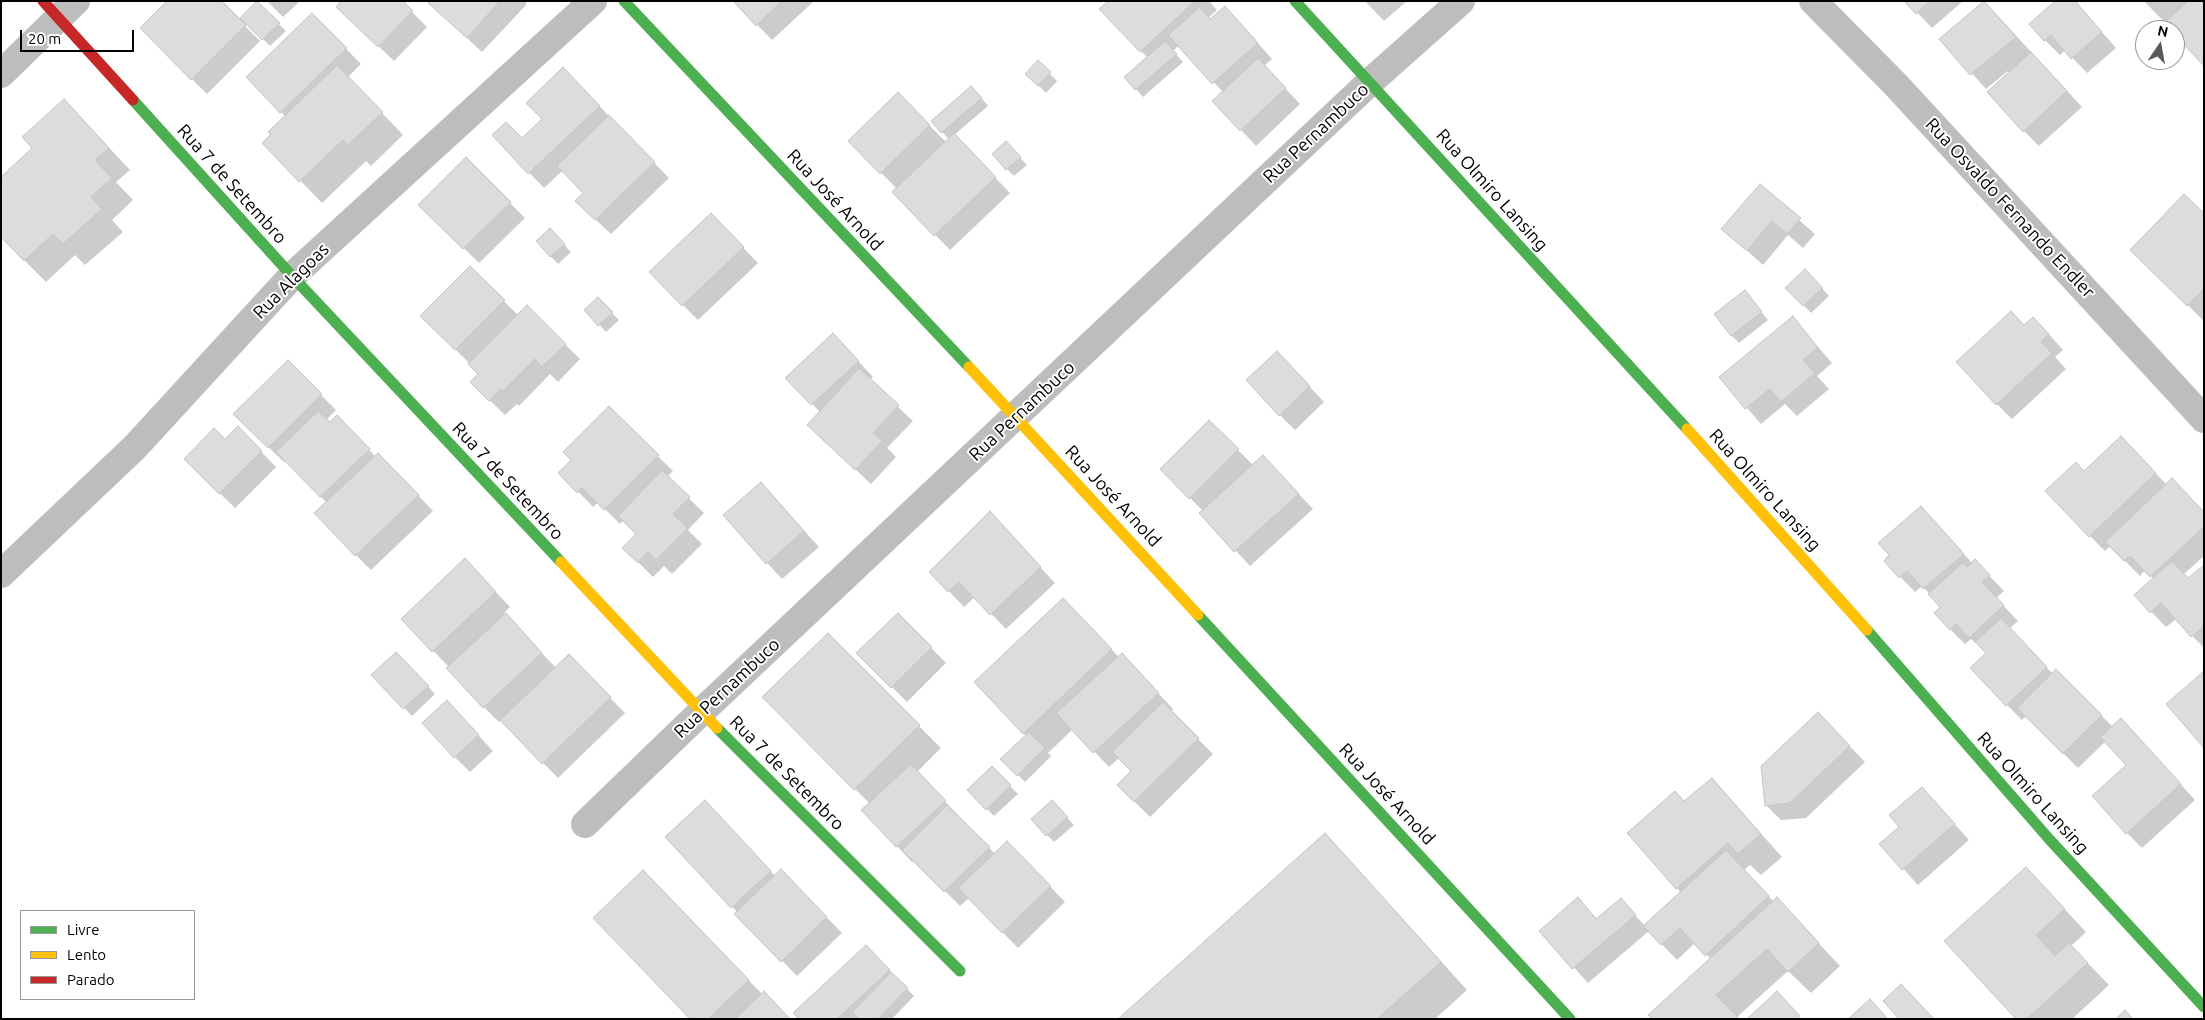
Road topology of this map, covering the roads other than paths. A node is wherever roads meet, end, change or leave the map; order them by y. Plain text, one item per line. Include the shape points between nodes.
1 (593, 1) edge
2 (624, 1) edge
3 (1294, 1) edge
4 (1461, 1) edge
5 (1813, 1) edge
6 (59, 7) edge
7 (1, 74) edge
8 (1370, 82) junction
9 (292, 276) junction
10 (1016, 417) junction
11 (2204, 419) edge
12 (1, 574) edge
13 (700, 712) junction
14 (586, 824) dead end
15 (960, 971) dead end
16 (2204, 1007) edge
17 (1570, 1019) edge

1 - 9 street, Rua Alagoas
2 - 10 street, Rua José Arnold
3 - 8 street, Rua Olmiro Lansing
4 - 8 street, Rua Pernambuco
5 - 11 street, Rua Osvaldo Fernando Endler via 1896,85
6 - 7 street
6 - 9 street, Rua 7 de Setembro
8 - 10 street, Rua Pernambuco
8 - 16 street, Rua Olmiro Lansing via 1762,511 2050,840
9 - 12 street, Rua Alagoas via 135,447
9 - 13 street, Rua 7 de Setembro
10 - 13 street, Rua Pernambuco
10 - 17 street, Rua José Arnold
13 - 14 street, Rua Pernambuco
13 - 15 street, Rua 7 de Setembro

